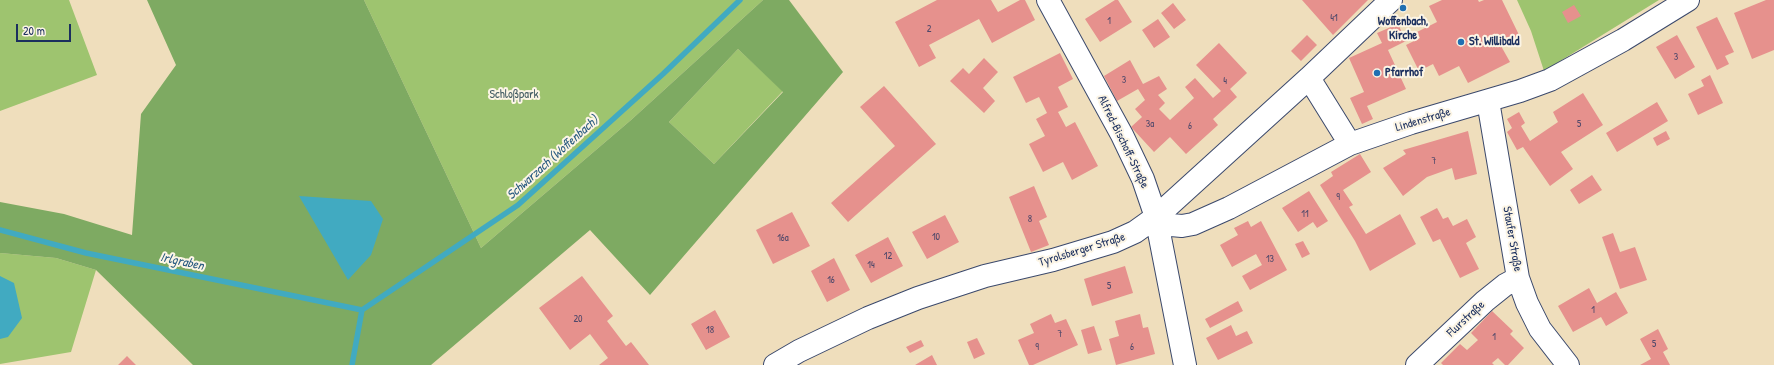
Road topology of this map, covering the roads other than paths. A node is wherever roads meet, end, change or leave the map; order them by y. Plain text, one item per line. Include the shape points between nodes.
1 (1048, 0) edge
2 (1391, 0) edge
3 (1688, 0) edge
4 (1309, 78) junction
5 (1488, 101) junction
6 (1350, 144) junction
7 (1156, 218) junction
8 (1518, 278) junction
9 (774, 365) edge
10 (1185, 365) edge
11 (1417, 365) edge
12 (1568, 365) edge

1 - 7 street, Alfred-Bischoff-Straße via 1122,135 1143,179
2 - 4 street, Tyrolsberger Straße
3 - 5 street, Lindenstraße via 1572,69 1550,80
4 - 6 street
4 - 7 street, Tyrolsberger Straße
5 - 6 street, Lindenstraße
5 - 8 street, Staufer Straße
6 - 7 street, Lindenstraße via 1229,208 1193,224 1171,225
7 - 9 street, Tyrolsberger Straße via 1113,242 985,276 918,298 868,318
7 - 10 street, Alfred-Bischoff-Straße
8 - 11 street, Flurstraße via 1485,301
8 - 12 street, Staufer Straße via 1540,329

